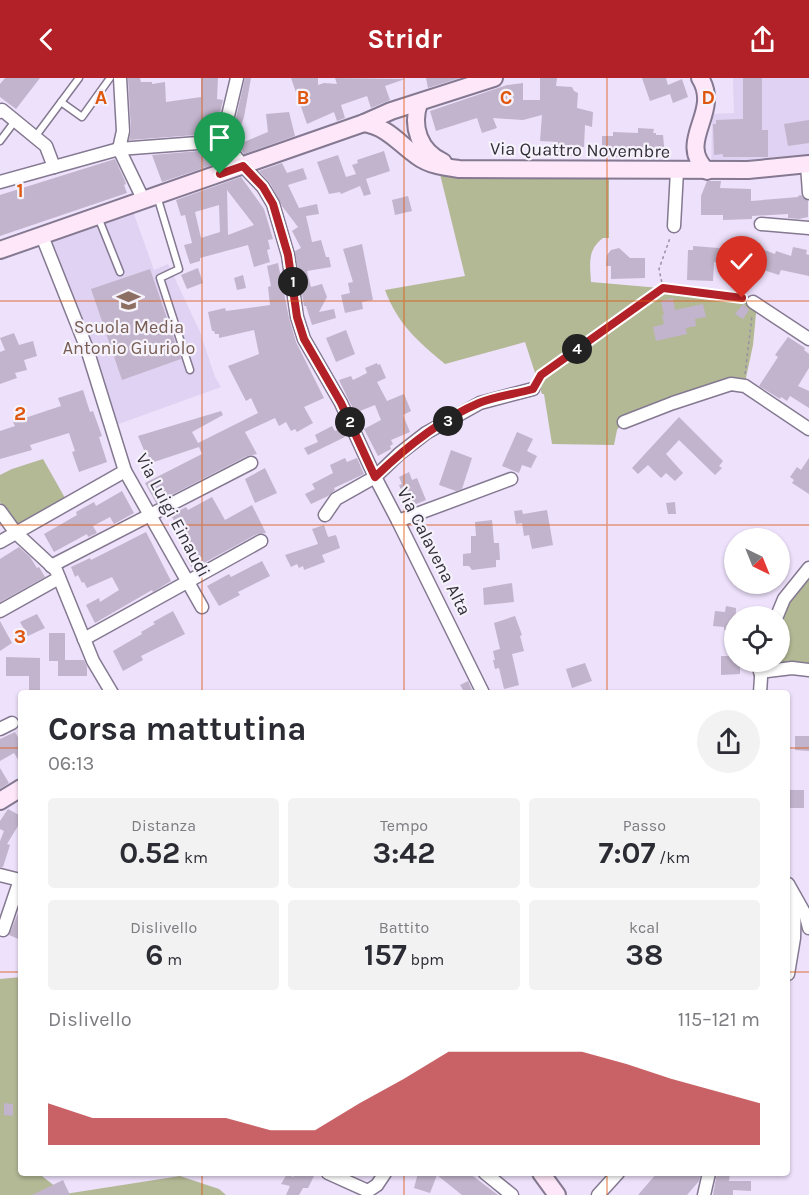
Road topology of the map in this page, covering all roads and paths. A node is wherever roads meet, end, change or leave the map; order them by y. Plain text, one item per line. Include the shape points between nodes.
1 (79, 78) edge
2 (110, 78) edge
3 (120, 78) edge
4 (237, 78) edge
5 (494, 78) edge
6 (700, 78) edge
7 (62, 102) junction
8 (419, 103) junction
9 (0, 110) edge
10 (15, 121) junction
11 (364, 123) junction
12 (35, 137) junction
13 (216, 137) junction
14 (0, 141) edge
15 (118, 149) junction
16 (694, 150) junction
17 (808, 165) edge
18 (243, 166) junction
19 (54, 167) junction
20 (459, 169) junction
21 (677, 171) junction
22 (706, 171) junction
23 (0, 182) edge
24 (809, 193) edge
25 (151, 198) junction
26 (98, 217) junction
27 (761, 224) dead end
28 (674, 226) joint
29 (809, 228) edge
30 (42, 236) junction
31 (0, 250) edge
32 (120, 272) dead end
33 (663, 288) junction
34 (753, 302) junction
35 (809, 339) edge
36 (190, 370) dead end
37 (745, 386) junction
38 (533, 389) joint
39 (624, 422) dead end
40 (809, 429) edge
41 (251, 463) dead end
42 (125, 471) junction
43 (375, 477) junction
44 (511, 479) dead end
45 (0, 511) edge
46 (150, 515) junction
47 (325, 516) dead end
48 (398, 521) junction
49 (16, 533) junction
50 (0, 542) edge
51 (261, 542) dead end
52 (51, 566) junction
53 (809, 568) edge
54 (59, 578) junction
55 (188, 582) junction
56 (781, 606) edge
57 (202, 607) dead end
58 (0, 611) edge
59 (84, 639) junction
60 (790, 668) edge
61 (809, 670) edge
62 (761, 672) edge
63 (110, 690) edge
64 (482, 690) edge
65 (760, 690) edge
66 (12, 723) dead end
67 (0, 729) edge
68 (18, 790) edge
69 (0, 801) edge
70 (0, 875) edge
71 (18, 880) edge
72 (18, 886) edge
73 (790, 888) edge
74 (795, 897) junction
75 (809, 928) edge
76 (3, 930) dead end
77 (791, 937) edge
78 (334, 1176) edge
79 (383, 1176) edge
80 (489, 1176) edge
81 (543, 1176) edge
82 (615, 1176) edge
83 (708, 1176) edge
84 (368, 1193) edge
85 (512, 1195) edge
86 (557, 1195) edge
87 (598, 1195) edge
88 (704, 1195) edge

1 - 7 lane
2 - 7 lane via 82,117
3 - 15 street via 123,131
4 - 13 street via 227,120
5 - 8 street
6 - 16 street via 707,95
7 - 12 lane
8 - 11 street
8 - 20 street via 415,124 421,142 436,158
9 - 10 street
10 - 12 street
10 - 14 lane
11 - 18 street
11 - 20 street, Via Quattro Novembre via 380,126 418,157
12 - 19 street via 46,146
13 - 15 street via 198,143
13 - 18 street, Via Calavena Alta
15 - 19 street
15 - 25 street
16 - 21 street
16 - 22 street
17 - 22 street, Via Quattro Novembre
17 - 24 street
18 - 25 street
18 - 43 street, Via Calavena Alta via 273,204 288,255 304,339 341,403
19 - 23 street
20 - 21 street, Via Quattro Novembre
21 - 22 street, Via Quattro Novembre
21 - 28 street
25 - 26 street
25 - 36 lane via 179,269 160,278
26 - 30 street
26 - 32 lane
27 - 29 street
28 - 33 path via 659,269
30 - 31 street
30 - 42 street, Via Luigi Einaudi via 87,349
33 - 34 path
33 - 38 path via 541,375
34 - 35 street
34 - 37 path
37 - 39 street via 732,384
37 - 40 street
38 - 43 street via 480,403 426,433
41 - 46 street
42 - 46 street, Via Luigi Einaudi
42 - 49 street
43 - 47 street via 336,499
43 - 48 street, Via Calavena Alta
44 - 48 street
45 - 49 street
46 - 52 street
46 - 55 street, Via Luigi Einaudi
48 - 64 street, Via Calavena Alta
49 - 50 street
49 - 52 street
51 - 55 street
52 - 54 street
53 - 56 street
54 - 58 street
54 - 59 street
55 - 57 street, Via Luigi Einaudi
55 - 59 street
59 - 63 street
60 - 61 street
62 - 65 street
66 - 67 street
68 - 69 street
70 - 71 street
72 - 76 street
73 - 74 street
74 - 75 street
74 - 77 street
78 - 84 street
79 - 84 street
80 - 85 street
81 - 86 street
82 - 87 street
83 - 88 street

